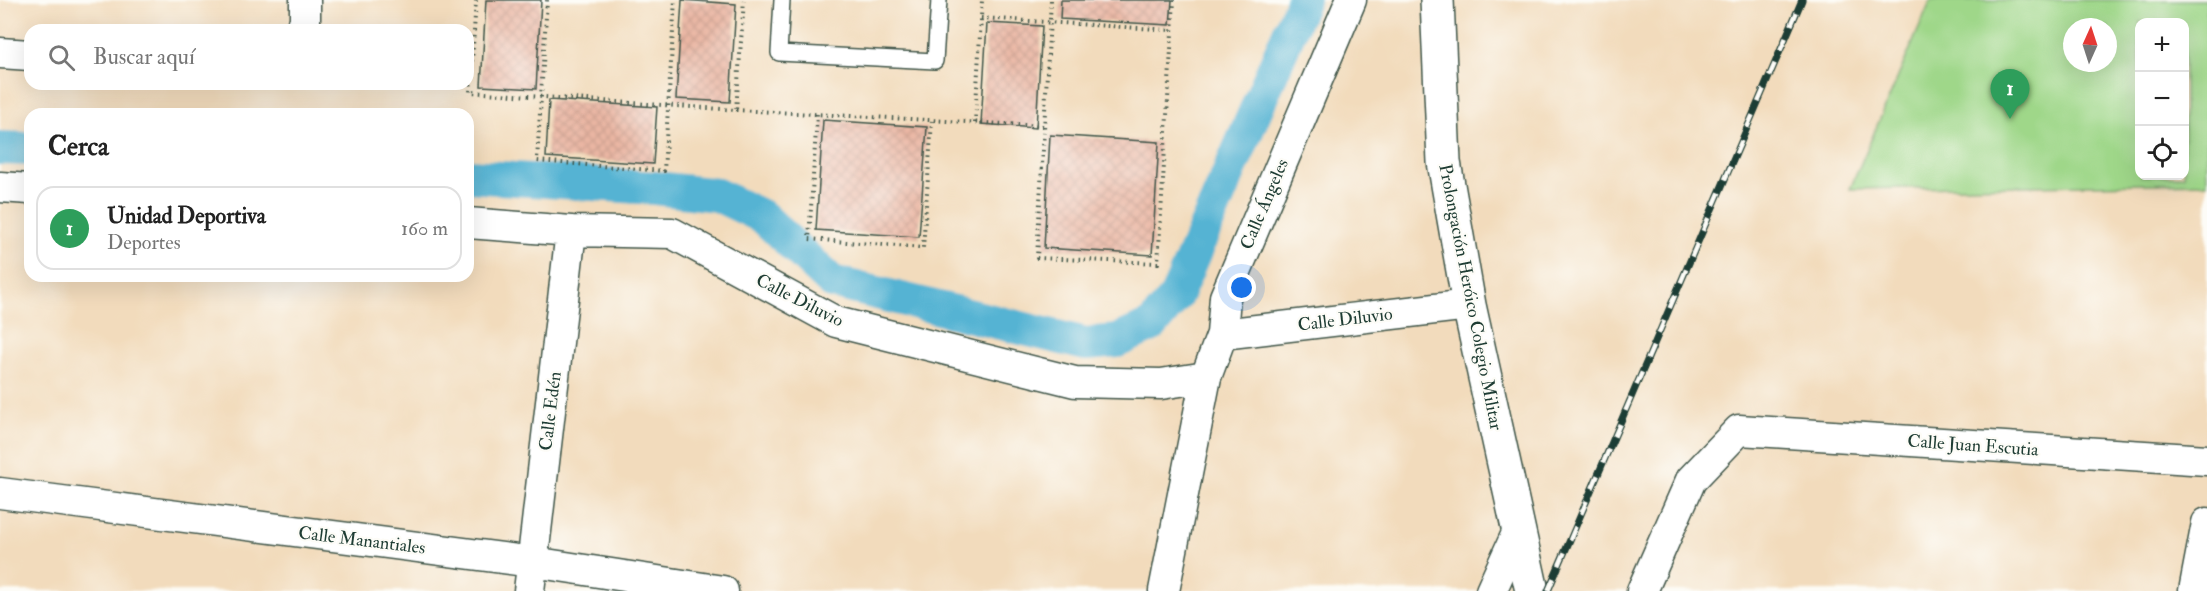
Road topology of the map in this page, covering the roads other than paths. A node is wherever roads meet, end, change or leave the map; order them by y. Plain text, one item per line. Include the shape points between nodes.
1 (305, 0) edge
2 (782, 0) edge
3 (939, 0) edge
4 (1351, 0) edge
5 (1437, 0) edge
6 (304, 24) edge
7 (0, 53) edge
8 (24, 55) edge
9 (0, 187) edge
10 (24, 189) edge
11 (474, 223) edge
12 (571, 231) junction
13 (1469, 305) junction
14 (1222, 334) junction
15 (1206, 377) junction
16 (2207, 460) edge
17 (0, 493) edge
18 (2207, 523) edge
19 (1519, 529) junction
20 (531, 577) edge
21 (723, 591) edge
22 (1164, 591) edge
23 (1491, 591) edge
24 (1532, 591) edge
25 (1642, 591) edge
26 (2194, 591) edge

1 - 6 street
2 - 3 lane via 779,52 935,61
4 - 14 street, Calle Ángeles via 1225,297
5 - 13 street, Prolongación Heróico Colegio Militar via 1444,162
7 - 8 street
9 - 10 street
11 - 12 street, Calle Diluvio
12 - 15 street, Calle Diluvio via 672,233 836,322 1074,382 1161,384
12 - 20 street, Calle Edén
13 - 14 street, Calle Diluvio
13 - 19 street, Prolongación Heróico Colegio Militar
14 - 15 street, Calle Ángeles
15 - 22 street, Calle Ángeles
16 - 25 street, Calle Juan Escutia via 1739,430 1691,480
17 - 20 street, Calle Manantiales
18 - 26 street
19 - 23 street
19 - 24 street, Prolongación Heróico Colegio Militar
20 - 21 street, Calle Manantiales

